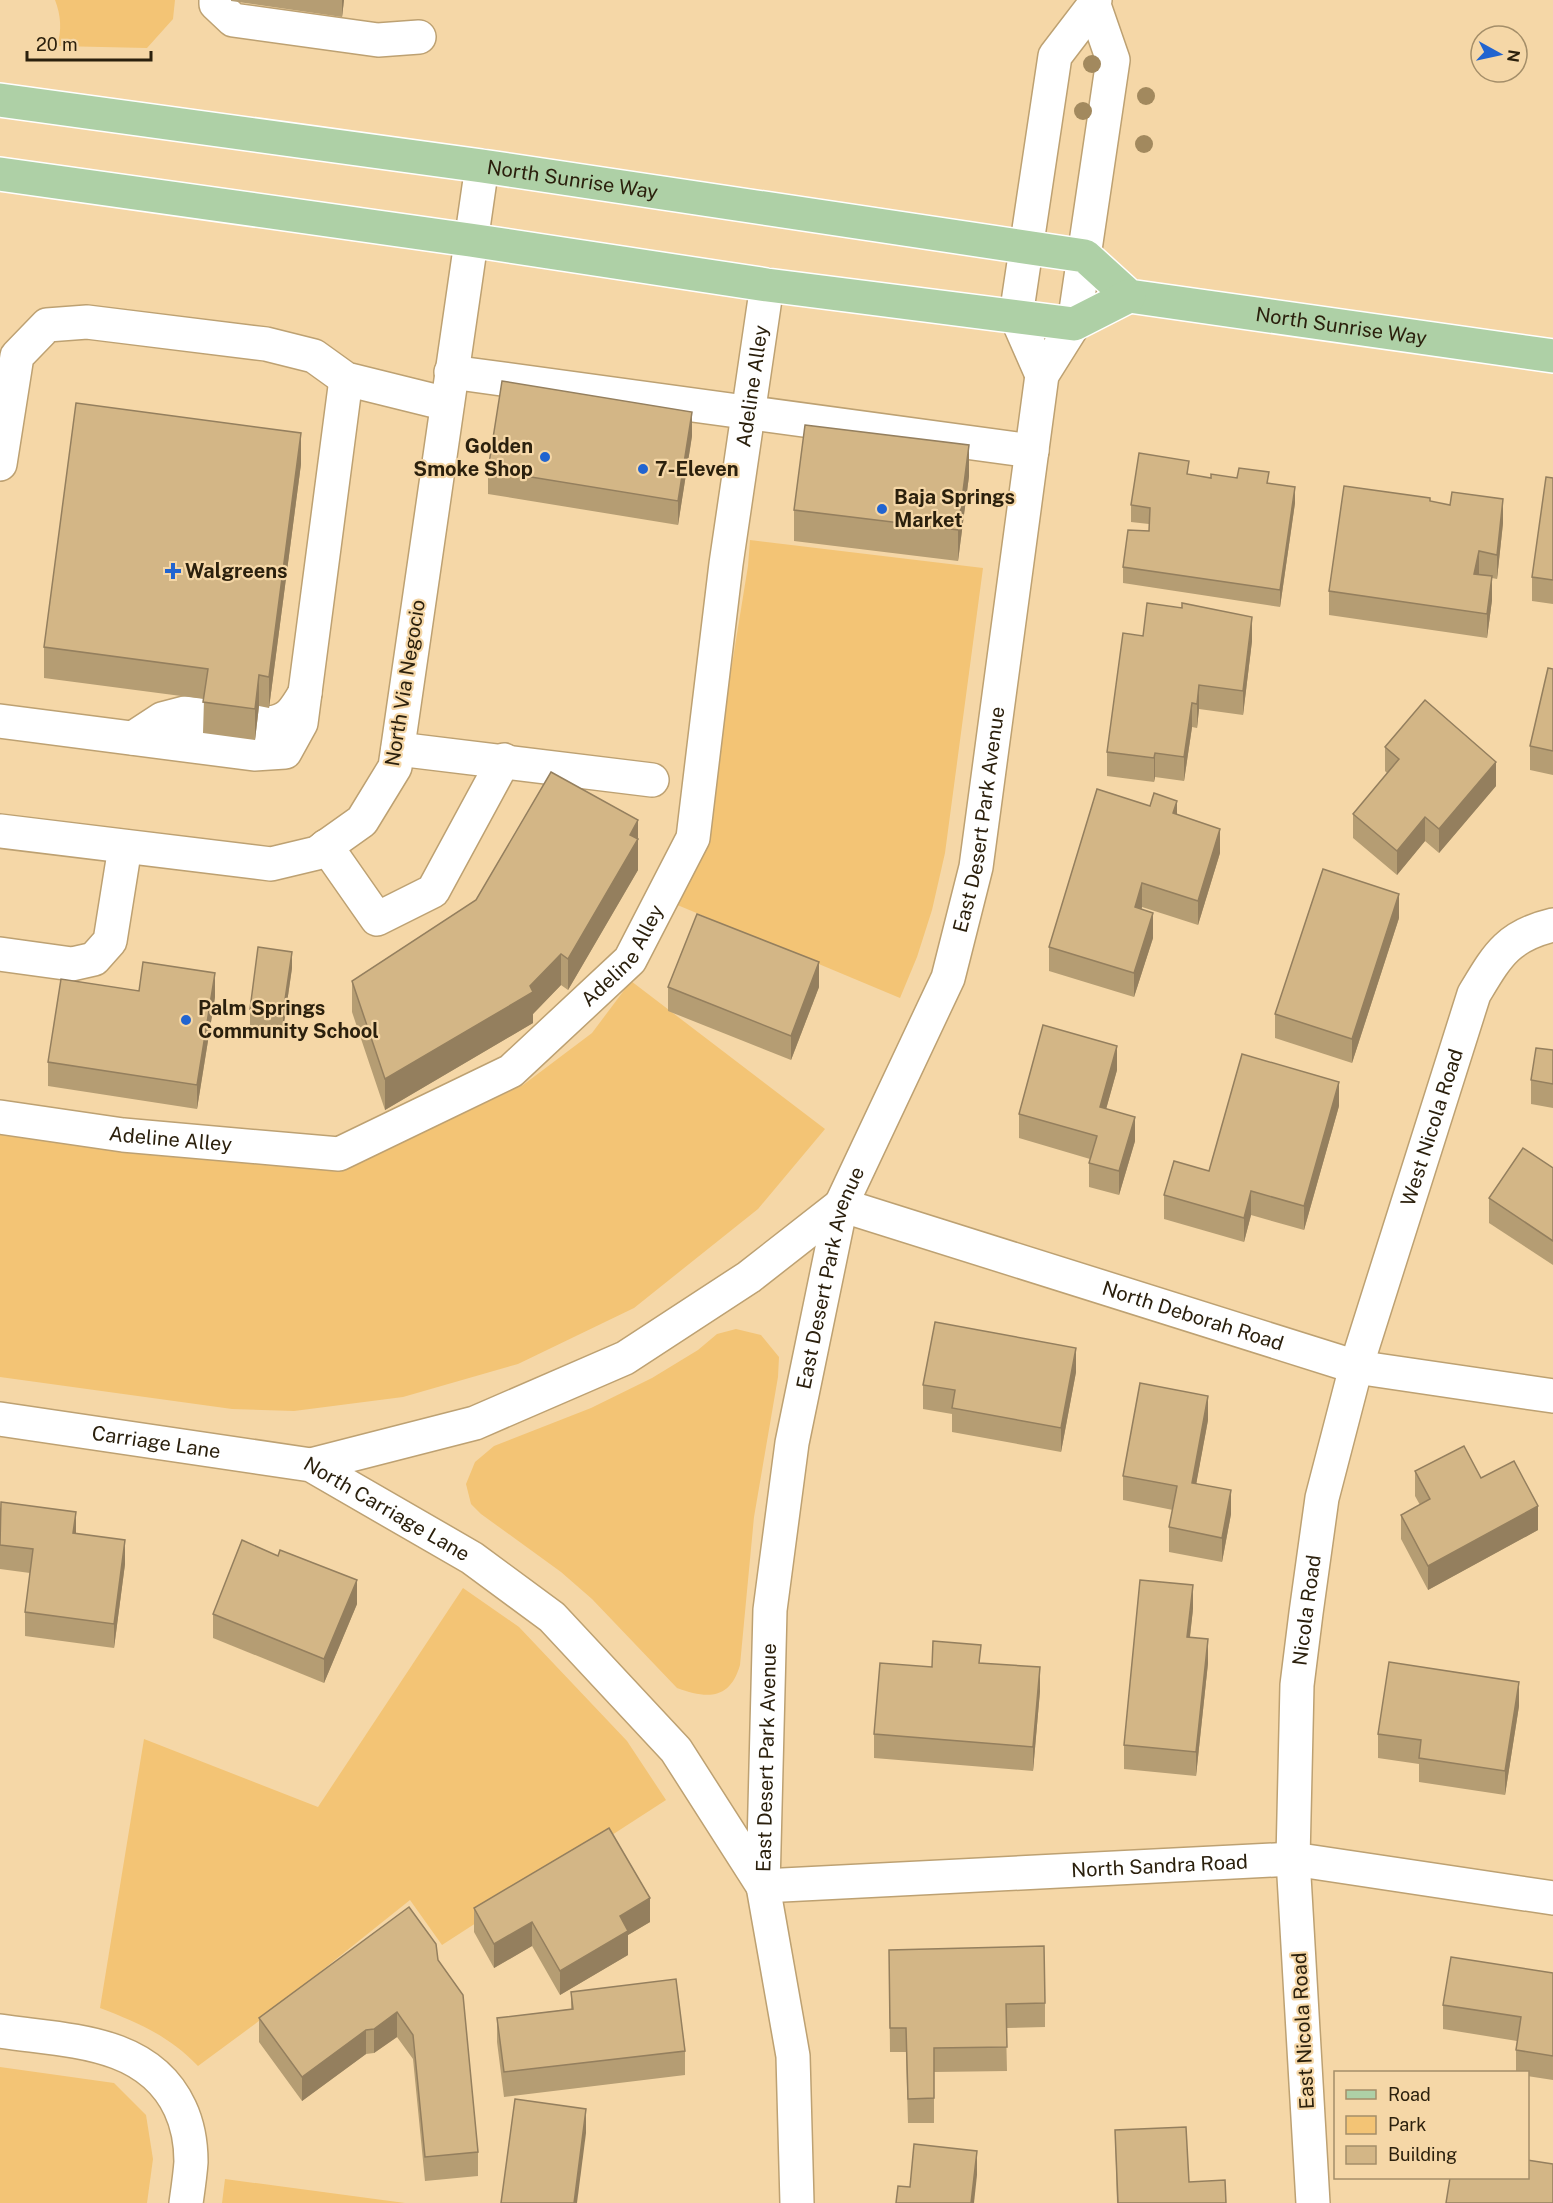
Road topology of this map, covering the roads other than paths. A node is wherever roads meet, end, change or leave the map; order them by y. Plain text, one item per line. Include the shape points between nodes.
1 (216, 0) edge
2 (1094, 3) edge
3 (419, 37) dead end
4 (0, 100) edge
5 (482, 166) junction
6 (0, 174) edge
7 (470, 240) junction
8 (1026, 247) junction
9 (1085, 256) junction
10 (767, 285) junction
11 (1129, 296) junction
12 (1016, 316) junction
13 (1074, 324) junction
14 (1553, 356) edge
15 (451, 372) junction
16 (1042, 375) junction
17 (346, 379) junction
18 (447, 404) junction
19 (749, 412) junction
20 (1032, 451) junction
21 (0, 464) edge
22 (0, 721) edge
23 (398, 748) junction
24 (504, 760) junction
25 (652, 780) dead end
26 (0, 831) edge
27 (326, 846) junction
28 (125, 847) junction
29 (1553, 925) edge
30 (0, 954) edge
31 (0, 1117) edge
32 (841, 1205) junction
33 (1356, 1367) junction
34 (1553, 1396) edge
35 (0, 1419) edge
36 (311, 1465) junction
37 (1293, 1859) junction
38 (763, 1886) junction
39 (1553, 1898) edge
40 (0, 2031) edge
41 (186, 2203) edge
42 (797, 2203) edge
43 (1313, 2203) edge

1 - 3 street via 233,20 253,24 378,40
2 - 8 street via 1054,56
2 - 9 street, East Desert Park Avenue via 1113,60
4 - 5 main road, North Sunrise Way
5 - 7 street, North Via Negocio
5 - 8 main road, North Sunrise Way
6 - 7 main road
7 - 10 main road
7 - 15 street, North Via Negocio
8 - 9 main road, North Sunrise Way
8 - 12 street
9 - 11 main road
9 - 13 street, East Desert Park Avenue
10 - 12 main road
10 - 19 street, Adeline Alley
11 - 13 main road
11 - 14 main road, North Sunrise Way
12 - 13 main road
12 - 16 street
13 - 16 street, East Desert Park Avenue
15 - 18 street, North Via Negocio
15 - 19 street
16 - 20 street, East Desert Park Avenue
17 - 18 street
17 - 21 street via 314,356 266,344 87,322 47,325 18,356
17 - 22 street via 305,693 300,723 285,752 254,754
18 - 23 street, North Via Negocio
19 - 20 street
19 - 31 street, Adeline Alley via 693,838 630,960 511,1071 339,1154 123,1135
20 - 32 street, East Desert Park Avenue via 976,867 948,978
23 - 24 street
23 - 27 street, North Via Negocio via 395,767 362,820
24 - 25 street
24 - 27 street via 433,891 377,919
26 - 28 street, North Via Negocio
27 - 28 street, North Via Negocio via 316,853 271,864
28 - 30 street via 110,941 94,959 72,964
29 - 33 street, West Nicola Road via 1532,930 1504,948 1474,994
32 - 33 street, North Deborah Road
32 - 36 street, North Carriage Lane via 749,1277 625,1358 475,1423
32 - 38 street, East Desert Park Avenue via 792,1443 770,1610
33 - 34 street, North Deborah Road
33 - 37 street, Nicola Road via 1322,1498 1306,1613 1298,1685
35 - 36 street, Carriage Lane
36 - 38 street, North Carriage Lane via 472,1558 552,1617 676,1750
37 - 38 street, North Sandra Road
37 - 39 street, North Sandra Road
37 - 43 street, East Nicola Road
38 - 42 street, East Desert Park Avenue via 793,2056
40 - 41 street via 89,2044 134,2058 152,2069 166,2084 185,2119 191,2161

